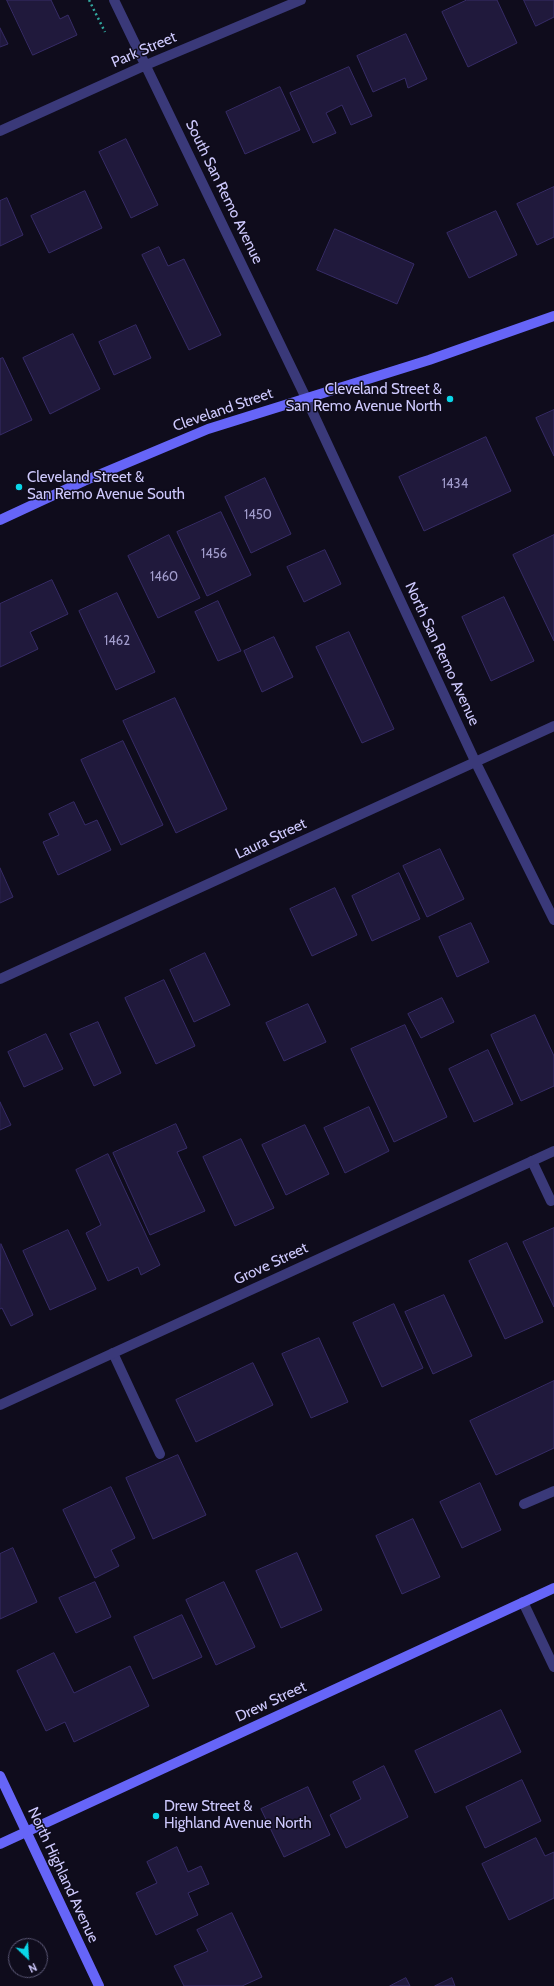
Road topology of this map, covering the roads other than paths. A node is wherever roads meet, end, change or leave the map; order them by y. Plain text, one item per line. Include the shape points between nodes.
1 (114, 0) edge
2 (301, 0) edge
3 (146, 65) junction
4 (0, 131) edge
5 (554, 316) edge
6 (306, 398) junction
7 (0, 520) edge
8 (554, 726) edge
9 (476, 761) junction
10 (554, 920) edge
11 (0, 979) edge
12 (554, 1151) edge
13 (532, 1161) junction
14 (551, 1201) dead end
15 (113, 1353) junction
16 (0, 1405) edge
17 (160, 1454) dead end
18 (554, 1491) edge
19 (524, 1504) dead end
20 (554, 1588) edge
21 (523, 1602) junction
22 (554, 1668) edge
23 (0, 1776) edge
24 (27, 1832) junction
25 (0, 1844) edge
26 (99, 1986) edge

1 - 3 street, South San Remo Avenue
2 - 3 street, Park Street
3 - 4 street, Park Street
3 - 6 street, South San Remo Avenue
5 - 6 street, Cleveland Street via 444,355
6 - 7 street, Cleveland Street via 208,429 84,481
6 - 9 street, North San Remo Avenue
8 - 9 street, Laura Street
9 - 10 street, North San Remo Avenue
9 - 11 street, Laura Street
12 - 13 street, Grove Street
13 - 14 street
13 - 15 street, Grove Street
15 - 16 street, Grove Street
15 - 17 street
18 - 19 street
20 - 21 street, Drew Street
21 - 22 street
21 - 24 street, Drew Street
23 - 24 street, North Highland Avenue
24 - 25 street, Drew Street
24 - 26 street, North Highland Avenue

